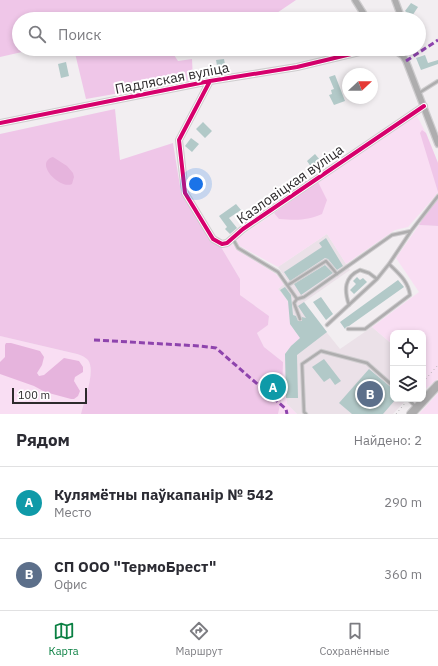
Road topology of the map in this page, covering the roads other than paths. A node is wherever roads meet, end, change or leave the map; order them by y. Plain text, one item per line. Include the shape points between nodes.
1 (355, 0) edge
2 (395, 0) edge
3 (362, 12) edge
4 (399, 12) edge
5 (338, 56) edge
6 (404, 56) edge
7 (210, 81) junction
8 (438, 81) edge
9 (419, 94) junction
10 (424, 106) junction
11 (0, 124) edge
12 (438, 144) edge
13 (438, 196) edge
14 (411, 231) junction
15 (233, 239) junction
16 (389, 264) junction
17 (337, 274) junction
18 (377, 279) junction
19 (288, 285) junction
20 (298, 298) junction
21 (349, 305) junction
22 (300, 319) dead end
23 (327, 325) dead end
24 (348, 329) dead end
25 (390, 383) edge
26 (438, 385) edge
27 (410, 402) edge
28 (414, 411) edge
29 (306, 414) edge

1 - 3 street
2 - 4 street
5 - 7 street, Падляская вуліца via 297,67
6 - 9 street
7 - 11 street, Падляская вуліца
7 - 15 street, Казловіцкая вуліца via 179,140 185,193 213,240 222,244
8 - 9 lane
9 - 10 street
10 - 12 street
10 - 15 street, Казловіцкая вуліца via 243,229
13 - 14 lane
14 - 16 lane
14 - 17 lane via 392,235
15 - 19 lane via 238,248 278,272
16 - 18 lane
16 - 24 lane via 405,281 410,295 365,329
17 - 19 lane via 326,261
17 - 20 lane via 304,297
18 - 21 lane
18 - 21 lane via 360,270 352,273 346,287
19 - 20 lane
20 - 22 lane via 294,303
21 - 23 lane
25 - 29 lane via 367,363 321,351 302,364
26 - 28 main road
27 - 28 lane

